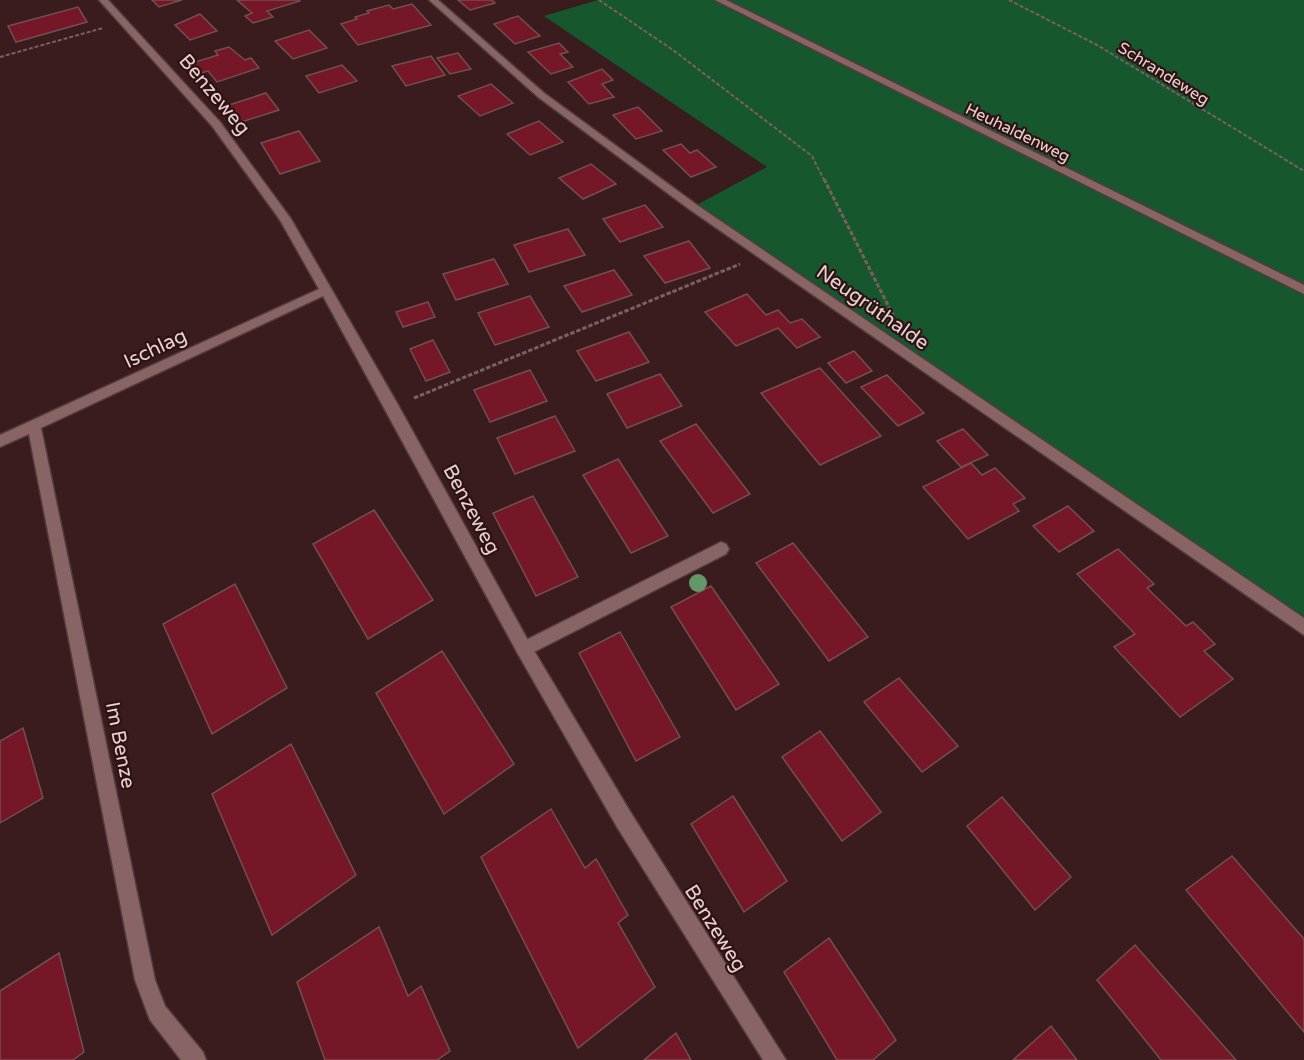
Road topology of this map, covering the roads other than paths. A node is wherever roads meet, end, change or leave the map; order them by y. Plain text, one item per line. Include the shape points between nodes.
1 (103, 0) edge
2 (433, 0) edge
3 (719, 0) edge
4 (326, 290) junction
5 (1304, 290) edge
6 (34, 426) junction
7 (0, 441) edge
8 (721, 549) dead end
9 (1304, 627) edge
10 (524, 649) junction
11 (195, 1060) edge
12 (775, 1060) edge

1 - 4 street, Benzeweg via 216,124 285,219
2 - 9 street, Neugrüthalde via 542,95 763,255
3 - 5 street, Heuhaldenweg
4 - 6 street, Ischlag
4 - 10 street, Benzeweg
6 - 7 street, Ischlag
6 - 11 street, Im Benze via 145,980 157,1013
8 - 10 street
10 - 12 street, Benzeweg via 624,820

